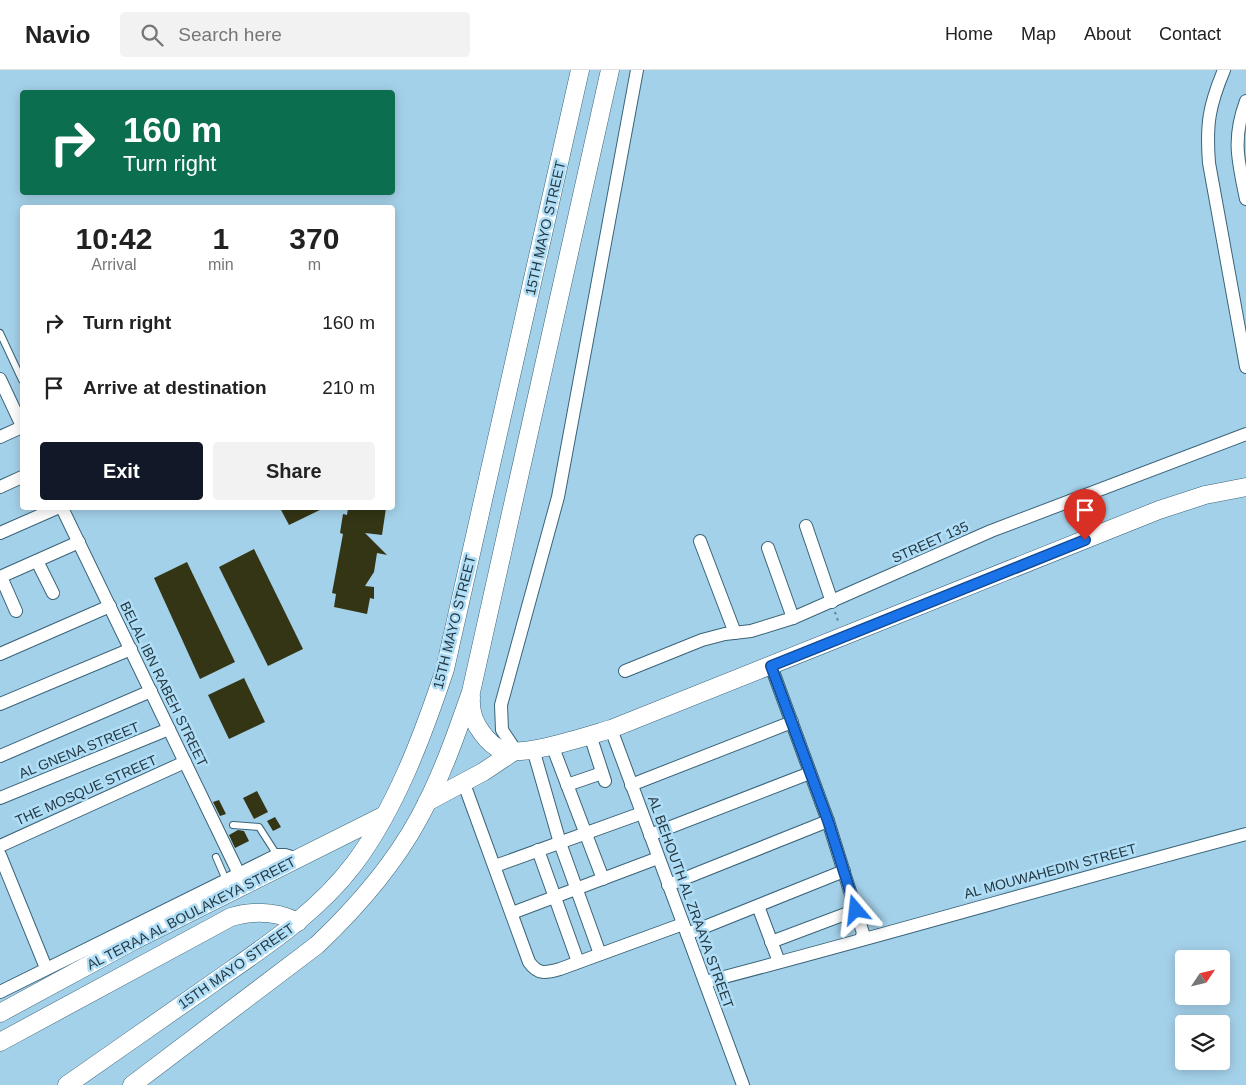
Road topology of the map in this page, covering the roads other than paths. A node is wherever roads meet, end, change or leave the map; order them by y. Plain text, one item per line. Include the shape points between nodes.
1 (580, 70) edge
2 (610, 70) edge
3 (637, 70) edge
4 (1224, 70) edge
5 (1246, 101) edge
6 (1242, 122) edge
7 (1246, 199) edge
8 (0, 333) edge
9 (1246, 367) edge
10 (20, 376) edge
11 (0, 379) edge
12 (5, 402) edge
13 (20, 423) edge
14 (20, 427) edge
15 (1246, 434) edge
16 (0, 437) edge
17 (20, 478) edge
18 (0, 487) edge
19 (1246, 487) edge
20 (52, 510) edge
21 (63, 510) edge
22 (806, 526) dead end
23 (0, 533) edge
24 (700, 541) dead end
25 (79, 542) junction
26 (768, 548) dead end
27 (37, 561) junction
28 (0, 577) edge
29 (53, 593) dead end
30 (832, 602) junction
31 (110, 606) junction
32 (16, 611) dead end
33 (793, 618) junction
34 (735, 633) junction
35 (130, 649) junction
36 (0, 654) edge
37 (771, 666) junction
38 (625, 672) dead end
39 (151, 691) junction
40 (471, 692) junction
41 (0, 704) edge
42 (792, 722) junction
43 (169, 729) junction
44 (611, 729) junction
45 (590, 735) junction
46 (552, 745) junction
47 (520, 750) junction
48 (0, 756) edge
49 (185, 762) junction
50 (810, 773) junction
51 (463, 781) junction
52 (567, 785) junction
53 (631, 785) junction
54 (0, 798) edge
55 (427, 802) junction
56 (642, 813) junction
57 (383, 816) junction
58 (828, 821) junction
59 (233, 825) dead end
60 (586, 833) junction
61 (1246, 834) edge
62 (650, 835) junction
63 (560, 843) junction
64 (0, 846) edge
65 (538, 850) junction
66 (0, 855) edge
67 (277, 855) junction
68 (216, 857) dead end
69 (658, 858) junction
70 (298, 859) junction
71 (495, 866) junction
72 (844, 870) junction
73 (239, 874) junction
74 (603, 879) junction
75 (226, 880) junction
76 (668, 885) junction
77 (576, 888) junction
78 (555, 897) junction
79 (758, 906) junction
80 (856, 910) junction
81 (512, 913) junction
82 (298, 922) junction
83 (685, 929) junction
84 (862, 939) junction
85 (771, 942) junction
86 (600, 954) junction
87 (578, 962) junction
88 (779, 962) junction
89 (46, 968) junction
90 (704, 982) junction
91 (0, 992) edge
92 (0, 1013) edge
93 (0, 1042) edge
94 (137, 1083) edge
95 (67, 1085) edge
96 (743, 1085) edge

1 - 57 main road, 15TH MAYO STREET via 445,669 423,735
2 - 40 main road
3 - 47 street via 558,497 501,705 502,730
4 - 9 street via 1212,98 1207,130 1209,163
5 - 6 street
6 - 7 street via 1237,151
8 - 10 lane
11 - 12 street
12 - 13 street
14 - 16 street
15 - 30 street, STREET 135 via 1014,522
17 - 18 street
19 - 37 main road via 1205,495 1160,510
20 - 23 street
21 - 25 street, BELAL IBN RABEH STREET
22 - 30 street
24 - 34 street
25 - 27 street
25 - 31 street, BELAL IBN RABEH STREET
26 - 33 street
27 - 28 street
27 - 29 street
28 - 32 street
30 - 33 street, STREET 135
31 - 35 street, BELAL IBN RABEH STREET
31 - 36 street
33 - 34 street, STREET 135
34 - 38 street, STREET 135 via 702,640
35 - 39 street, BELAL IBN RABEH STREET
35 - 41 street
37 - 42 street
37 - 44 main road
39 - 43 street, BELAL IBN RABEH STREET
39 - 48 street
40 - 47 main road via 472,712 480,731 494,746
40 - 55 main road via 449,755
42 - 50 street
42 - 53 street
43 - 49 street, BELAL IBN RABEH STREET
43 - 54 street, AL GNENA STREET
44 - 45 main road
44 - 53 street, AL BEHOUTH AL ZRAAYA STREET
45 - 46 main road
45 - 52 street via 603,777
46 - 47 main road
46 - 52 street
47 - 51 main road
47 - 63 street
49 - 64 street, THE MOSQUE STREET
49 - 73 street, BELAL IBN RABEH STREET
50 - 58 street
50 - 62 street
51 - 55 main road
51 - 71 street
52 - 60 street
53 - 56 street, AL BEHOUTH AL ZRAAYA STREET
55 - 94 main road via 384,871 341,922 317,945
56 - 60 street
56 - 62 street, AL BEHOUTH AL ZRAAYA STREET
57 - 70 main road, AL TERAA AL BOULAKEYA STREET
57 - 82 main road, 15TH MAYO STREET via 354,863
58 - 72 street
58 - 76 street
59 - 67 lane via 259,827
60 - 63 street
60 - 74 street
61 - 84 street, AL MOUWAHEDIN STREET
62 - 69 street, AL BEHOUTH AL ZRAAYA STREET
63 - 65 street
63 - 77 street
65 - 71 street
65 - 78 street
66 - 89 street
67 - 70 street
67 - 73 street
68 - 75 lane
69 - 74 street
69 - 76 street, AL BEHOUTH AL ZRAAYA STREET
70 - 92 main road, AL TERAA AL BOULAKEYA STREET via 133,941
71 - 81 street
72 - 79 street
72 - 80 street
73 - 75 street
74 - 77 street
75 - 89 street
76 - 83 street, AL BEHOUTH AL ZRAAYA STREET
77 - 78 street
77 - 86 street
78 - 81 street
78 - 87 street
79 - 83 street
79 - 85 street
80 - 84 street
80 - 85 street
81 - 87 street via 535,971 549,972
82 - 93 main road, AL TERAA AL BOULAKEYA STREET via 281,914 262,912 231,917
82 - 95 main road, 15TH MAYO STREET
83 - 86 street
83 - 90 street, AL BEHOUTH AL ZRAAYA STREET
84 - 88 street, AL MOUWAHEDIN STREET
85 - 88 street
86 - 87 street
88 - 90 street, AL MOUWAHEDIN STREET
89 - 91 street
90 - 96 street, AL BEHOUTH AL ZRAAYA STREET

